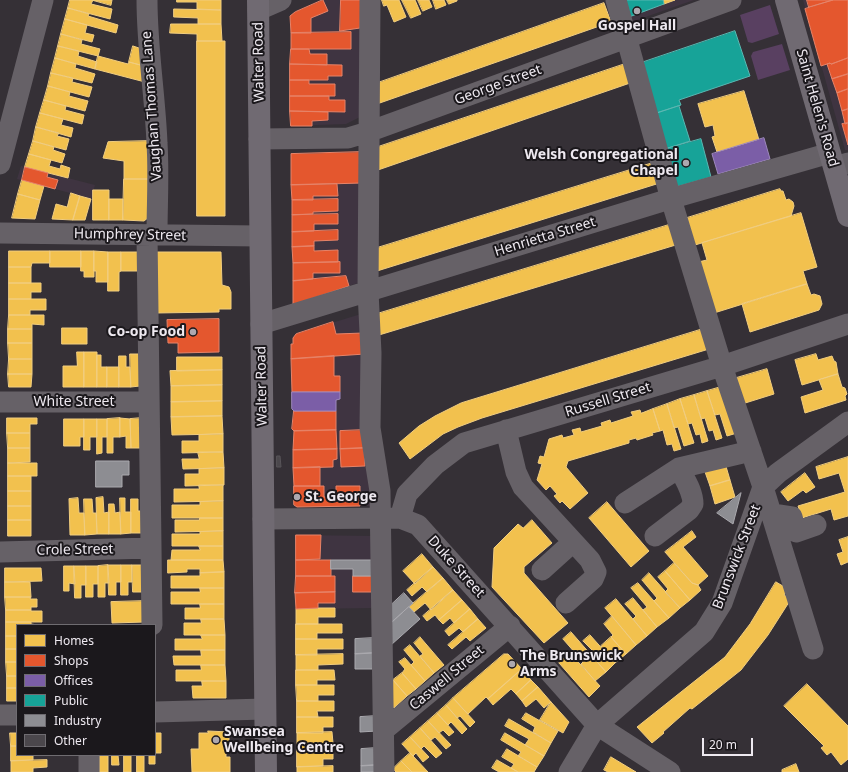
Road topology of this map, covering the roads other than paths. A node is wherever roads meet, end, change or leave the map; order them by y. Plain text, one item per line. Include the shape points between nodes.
1 (43, 0) edge
2 (147, 0) edge
3 (281, 0) edge
4 (370, 0) edge
5 (616, 0) edge
6 (731, 0) edge
7 (786, 0) edge
8 (258, 5) edge
9 (627, 38) junction
10 (368, 132) junction
11 (259, 139) junction
12 (837, 161) edge
13 (0, 164) edge
14 (671, 199) junction
15 (848, 216) edge
16 (0, 233) edge
17 (152, 235) junction
18 (260, 236) junction
19 (368, 291) junction
20 (261, 324) junction
21 (848, 324) edge
22 (722, 366) junction
23 (0, 402) edge
24 (149, 402) junction
25 (848, 422) edge
26 (506, 430) junction
27 (751, 451) junction
28 (679, 468) junction
29 (763, 487) junction
30 (625, 503) dead end
31 (773, 517) junction
32 (390, 518) junction
33 (263, 519) junction
34 (816, 525) dead end
35 (655, 536) dead end
36 (573, 542) junction
37 (151, 548) junction
38 (0, 552) edge
39 (542, 570) dead end
40 (566, 603) dead end
41 (152, 624) edge
42 (510, 626) junction
43 (813, 649) dead end
44 (265, 709) junction
45 (156, 712) edge
46 (0, 715) edge
47 (16, 715) edge
48 (597, 725) junction
49 (384, 730) junction
50 (89, 756) edge
51 (89, 772) edge
52 (266, 772) edge
53 (384, 772) edge
54 (569, 772) edge
55 (670, 772) edge

1 - 13 street
2 - 17 street, Vaughan Thomas Lane via 158,144
3 - 8 street
4 - 10 street
5 - 9 street
6 - 9 street, George Street
7 - 12 main road, Saint Helen's Road
8 - 11 main road, Walter Road
9 - 10 street, George Street
9 - 14 street
10 - 11 street, George Street via 348,138
10 - 19 street
11 - 18 main road, Walter Road
12 - 14 street, Henrietta Street
12 - 15 main road, Saint Helen's Road
14 - 19 street, Henrietta Street
14 - 22 street
16 - 17 street, Humphrey Street
17 - 18 street, Humphrey Street
17 - 24 street, Vaughan Thomas Lane
18 - 20 main road, Walter Road
19 - 20 street, Henrietta Street
19 - 32 street via 371,352 370,428 380,491
20 - 33 main road, Walter Road
21 - 22 street, Russell Street
22 - 26 street, Russell Street
22 - 27 street
23 - 24 street, White Street
24 - 37 street, Vaughan Thomas Lane
25 - 29 street, Brunswick Street via 778,473
26 - 32 street, Russell Street via 464,443 435,465 407,494
26 - 36 street via 516,472 523,487
27 - 28 street
27 - 29 street
28 - 30 street
28 - 35 street via 693,497 693,504 689,510
29 - 31 street
29 - 48 street, Brunswick Street via 722,603 704,632
31 - 34 street via 792,517 796,532
31 - 43 street
32 - 33 street, Duke Street
32 - 42 street, Duke Street via 418,525
32 - 49 street
33 - 44 main road, Walter Road
36 - 39 street
36 - 40 street via 590,560 596,572 594,579
37 - 38 street, Crole Street
37 - 41 street, Vaughan Thomas Lane
42 - 48 street, Duke Street
42 - 49 street, Caswell Street
44 - 45 street
44 - 52 main road, Walter Road
46 - 47 street
48 - 54 street, Brunswick Street
48 - 55 street, Duke Street
49 - 53 street
50 - 51 street

